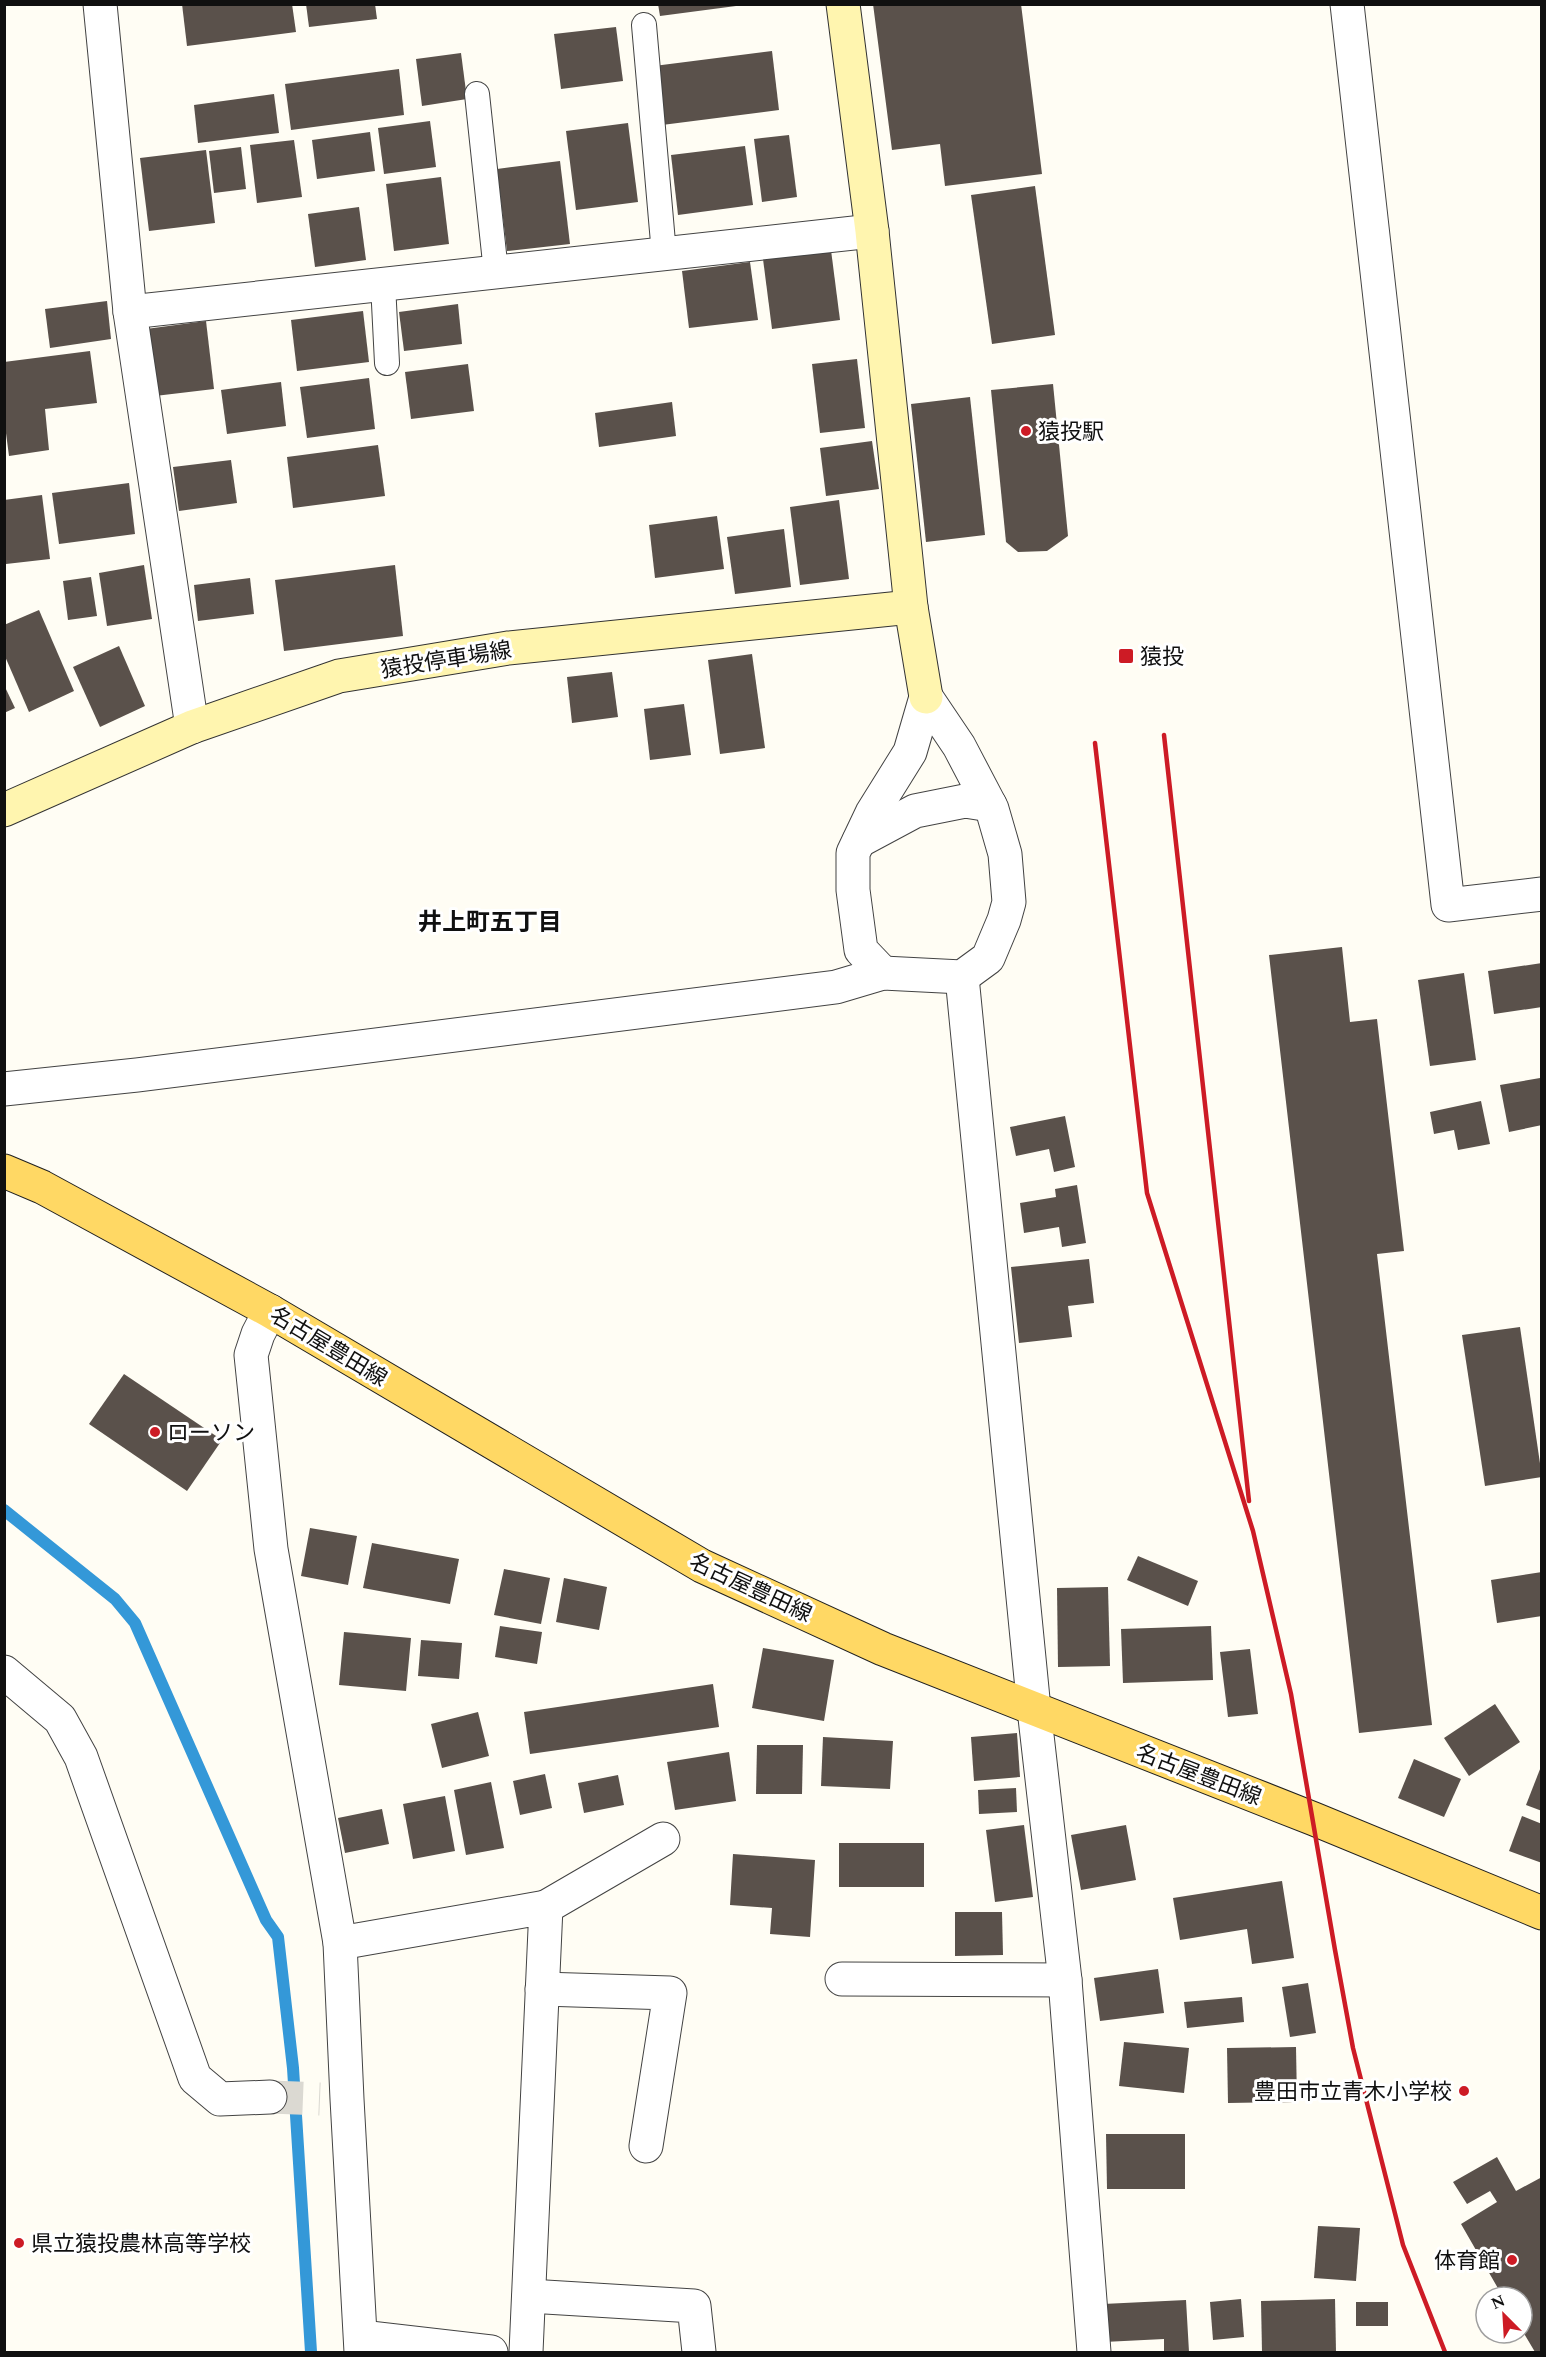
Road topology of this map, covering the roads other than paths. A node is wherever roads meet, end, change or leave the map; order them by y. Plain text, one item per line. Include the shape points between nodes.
1 (100, 4) edge
2 (843, 4) edge
3 (1347, 4) edge
4 (644, 25) dead end
5 (477, 94) dead end
6 (872, 231) junction
7 (664, 254) junction
8 (496, 272) junction
9 (383, 284) junction
10 (130, 312) junction
11 (387, 363) dead end
12 (911, 607) junction
13 (926, 697) junction
14 (192, 727) junction
15 (990, 805) junction
16 (4, 810) edge
17 (859, 841) junction
18 (1542, 894) edge
19 (883, 973) junction
20 (962, 977) junction
21 (4, 1089) edge
22 (4, 1171) edge
23 (270, 1311) junction
24 (4, 1672) edge
25 (1034, 1709) junction
26 (663, 1839) dead end
27 (546, 1907) junction
28 (1542, 1913) edge
29 (340, 1943) junction
30 (842, 1979) dead end
31 (1065, 1980) junction
32 (542, 1989) junction
33 (270, 2097) tunnel mouth
34 (646, 2146) dead end
35 (529, 2296) junction
36 (361, 2345) edge
37 (491, 2352) edge
38 (526, 2352) edge
39 (699, 2352) edge
40 (1094, 2352) edge

1 - 10 street
2 - 6 main road
3 - 18 street via 1449,905
4 - 7 lane
5 - 8 lane
6 - 7 street
6 - 12 main road
7 - 8 street
8 - 9 street
9 - 10 street
9 - 11 lane
10 - 14 street
12 - 13 main road
12 - 14 main road, 猿投停車場線 via 496,649 339,676
13 - 15 street via 959,746
13 - 17 street via 910,752
14 - 16 main road, 猿投停車場線
15 - 17 street via 965,801 915,811
15 - 20 street via 1005,854 1009,902 988,958
17 - 19 street via 853,853 853,881 861,950
19 - 20 street
19 - 21 street via 836,987
20 - 25 street
22 - 23 main road, 名古屋豊田線 via 42,1187
23 - 25 main road, 名古屋豊田線 via 702,1566 884,1649
23 - 29 street via 252,1355 271,1549
24 - 33 street via 60,1719 81,1757 195,2078 220,2099
25 - 28 main road, 名古屋豊田線
25 - 31 street
26 - 27 street
27 - 29 street
27 - 32 street
29 - 36 street via 334,2099
30 - 31 street
31 - 40 street
32 - 34 street via 670,1993
32 - 35 street
35 - 38 street
35 - 39 street via 694,2306
36 - 37 street

